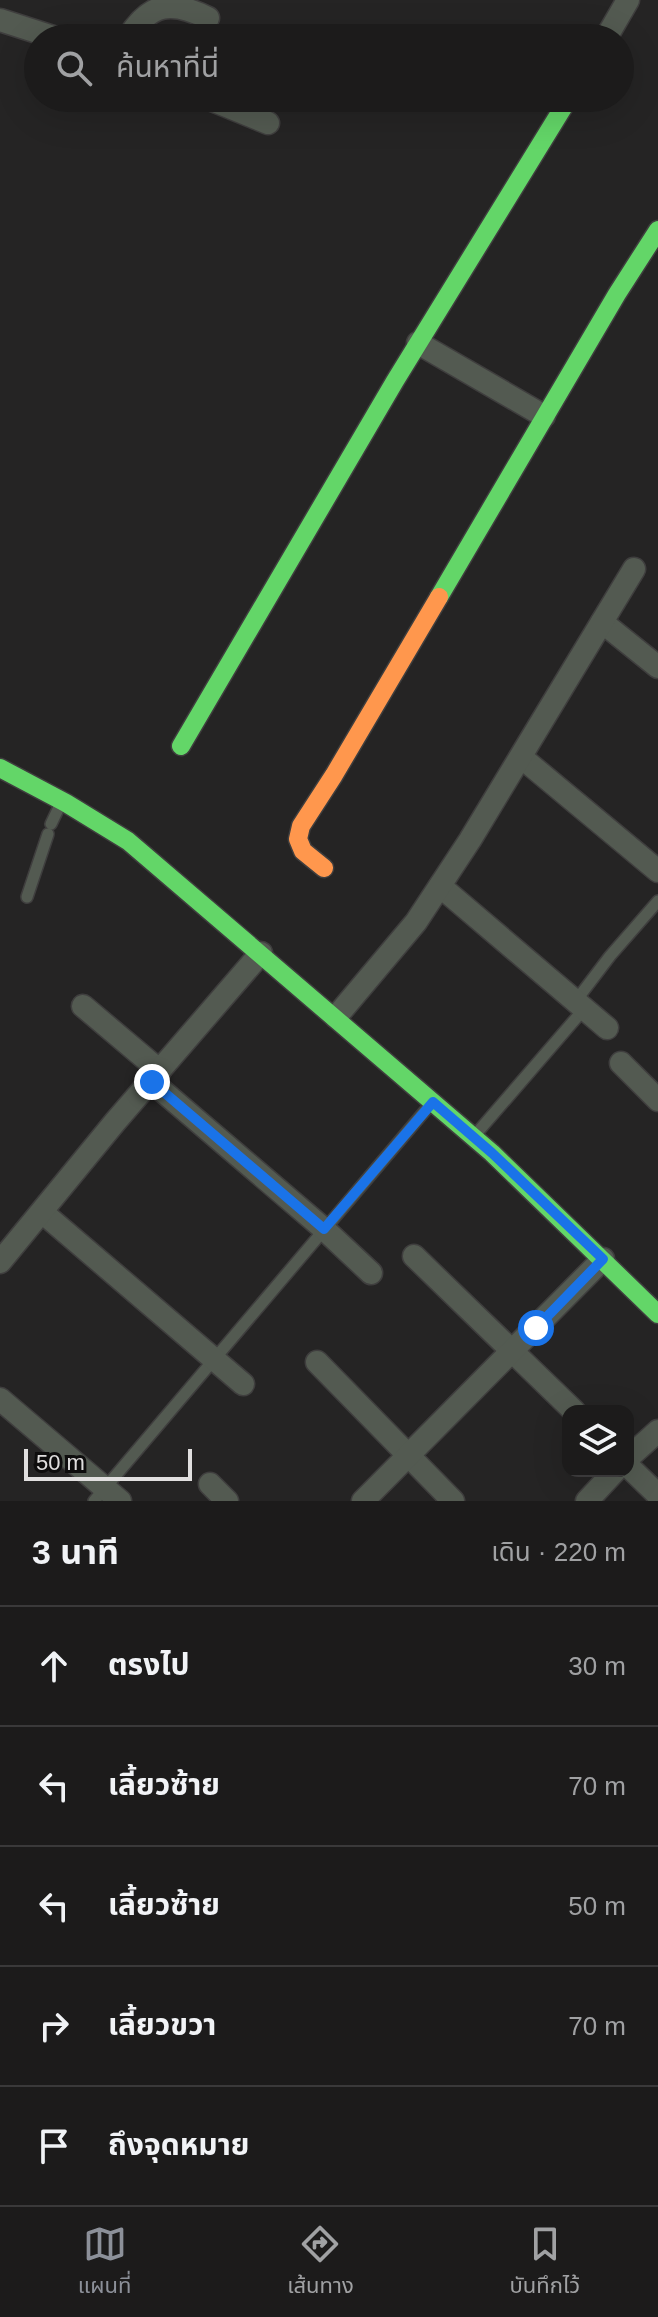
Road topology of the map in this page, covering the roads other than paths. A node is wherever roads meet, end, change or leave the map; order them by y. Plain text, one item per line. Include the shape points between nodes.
1 (628, 0) edge
2 (208, 18) dead end
3 (0, 20) edge
4 (137, 24) edge
5 (614, 24) edge
6 (24, 28) edge
7 (241, 112) edge
8 (560, 112) edge
9 (268, 123) dead end
10 (658, 230) edge
11 (418, 343) junction
12 (544, 416) junction
13 (634, 569) dead end
14 (602, 622) junction
15 (658, 667) edge
16 (181, 746) dead end
17 (521, 757) junction
18 (0, 768) edge
19 (61, 801) junction
20 (656, 865) edge
21 (324, 868) dead end
22 (440, 886) junction
23 (27, 897) dead end
24 (658, 901) edge
25 (261, 953) junction
26 (83, 1006) dead end
27 (579, 1006) junction
28 (336, 1017) junction
29 (607, 1028) dead end
30 (621, 1063) dead end
31 (156, 1076) junction
32 (658, 1100) edge
33 (433, 1102) junction
34 (473, 1137) junction
35 (42, 1212) junction
36 (324, 1229) junction
37 (414, 1256) dead end
38 (603, 1259) junction
39 (0, 1262) edge
40 (371, 1273) dead end
41 (658, 1314) edge
42 (513, 1351) junction
43 (215, 1360) junction
44 (317, 1362) dead end
45 (243, 1384) dead end
46 (0, 1399) edge
47 (568, 1405) edge
48 (658, 1431) edge
49 (634, 1453) edge
50 (408, 1455) junction
51 (634, 1472) edge
52 (609, 1477) edge
53 (210, 1484) dead end
54 (658, 1495) edge
55 (106, 1497) edge
56 (227, 1501) edge
57 (363, 1501) edge
58 (453, 1501) edge
59 (587, 1501) edge

1 - 5 street
2 - 4 street via 169,5
3 - 6 street
7 - 9 street
8 - 11 street
10 - 12 street
11 - 12 street
11 - 16 street
12 - 21 street via 301,826 298,839 303,851
13 - 14 street
14 - 15 street
14 - 17 street
17 - 20 street
17 - 22 street
18 - 19 street
19 - 23 lane
19 - 25 street via 128,841
22 - 27 street
22 - 28 street
24 - 27 lane via 610,956
25 - 28 street
25 - 31 street
26 - 31 street
27 - 29 street
27 - 34 lane
28 - 33 street
30 - 32 street
31 - 35 street
31 - 36 street
33 - 34 street
33 - 36 lane
34 - 38 street
35 - 39 street
35 - 43 street
36 - 40 street
36 - 43 lane
37 - 42 street
38 - 41 street
38 - 42 street
42 - 47 street
42 - 50 street
43 - 45 street
43 - 55 lane
44 - 50 street
46 - 55 street
48 - 49 street
50 - 57 street
50 - 58 street
51 - 54 street
52 - 59 street
53 - 56 street

